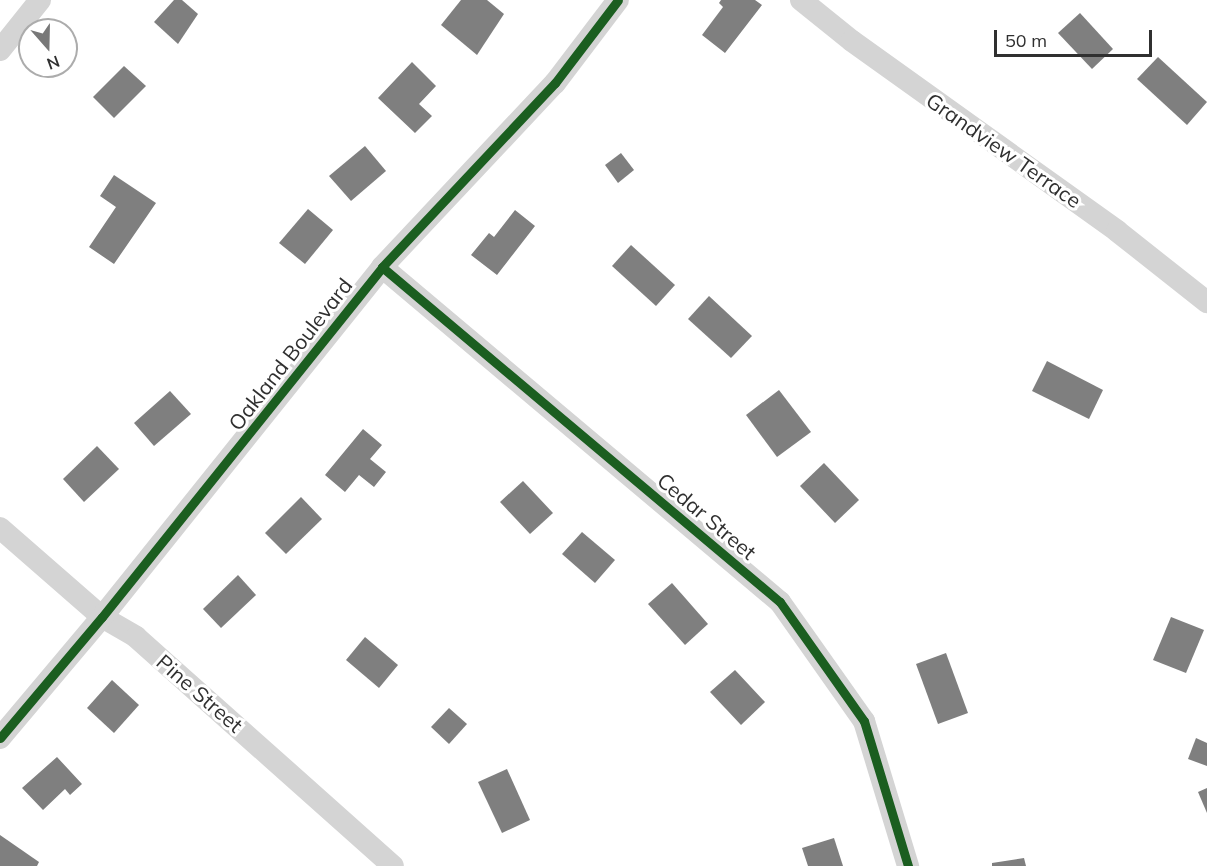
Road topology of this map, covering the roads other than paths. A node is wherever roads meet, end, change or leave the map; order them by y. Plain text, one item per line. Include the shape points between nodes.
1 (40, 0) edge
2 (618, 0) edge
3 (801, 0) edge
4 (0, 50) edge
5 (382, 267) junction
6 (1207, 302) edge
7 (0, 528) edge
8 (102, 617) junction
9 (0, 738) edge
10 (393, 866) edge
11 (908, 866) edge

1 - 4 street
2 - 5 street, Oakland Boulevard via 555,83
3 - 6 street, Grandview Terrace via 852,41 1117,231
5 - 8 street, Oakland Boulevard
5 - 11 street, Cedar Street via 780,602 864,721
7 - 8 street, Pine Street
8 - 9 street, Oakland Boulevard
8 - 10 street, Pine Street via 136,637

